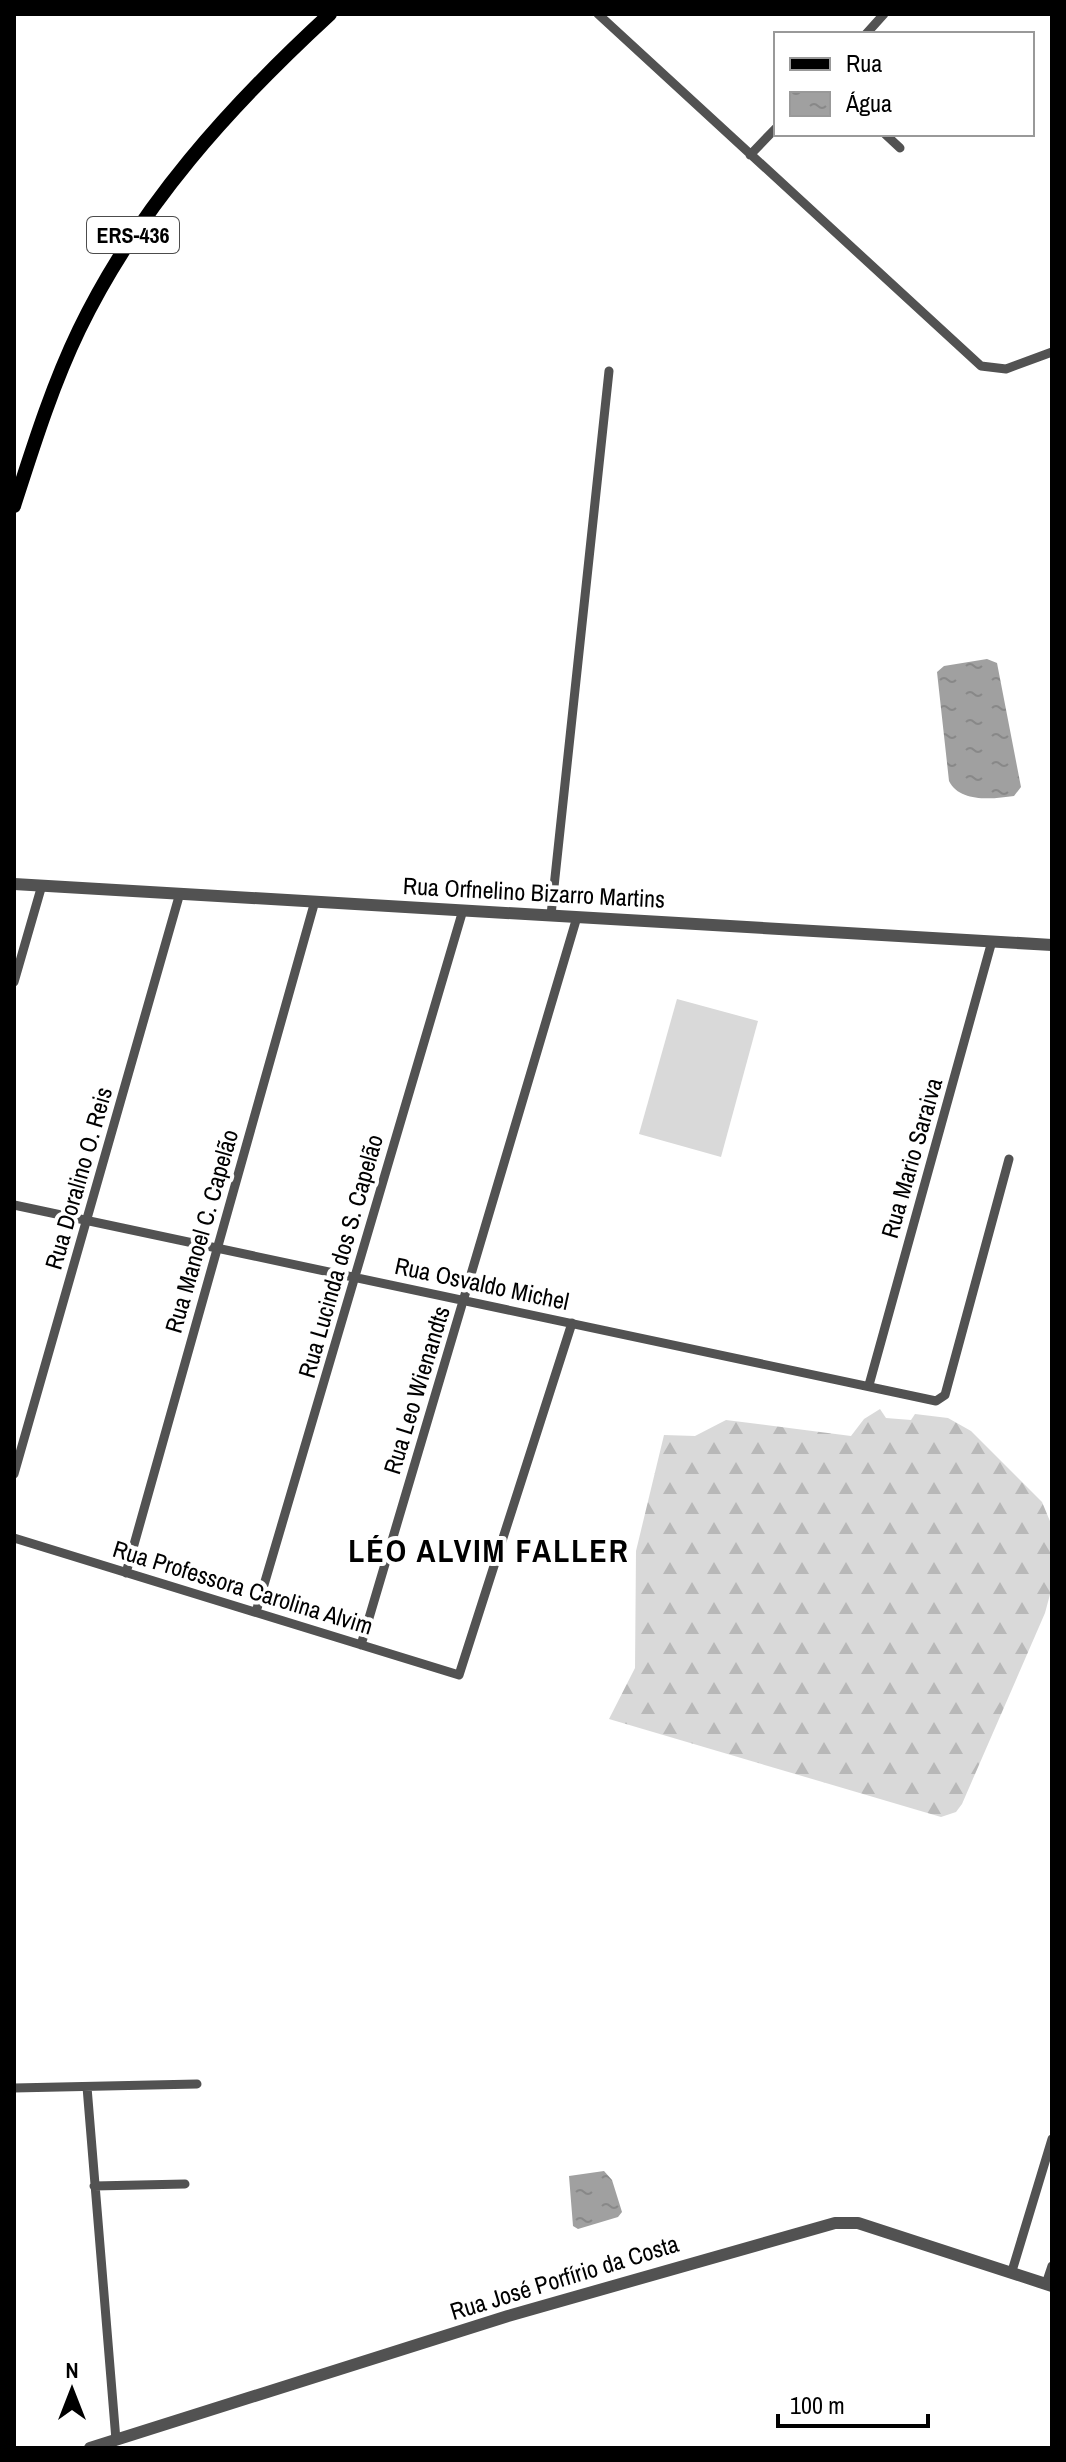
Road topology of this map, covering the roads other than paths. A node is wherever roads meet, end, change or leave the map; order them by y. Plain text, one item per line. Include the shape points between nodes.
1 (330, 14) edge
2 (598, 14) edge
3 (884, 14) edge
4 (868, 32) edge
5 (774, 130) edge
6 (887, 136) edge
7 (900, 148) dead end
8 (750, 155) junction
9 (1052, 352) edge
10 (609, 371) dead end
11 (14, 506) edge
12 (14, 884) edge
13 (42, 885) junction
14 (180, 893) junction
15 (315, 901) junction
16 (463, 910) junction
17 (551, 915) junction
18 (577, 917) junction
19 (992, 941) junction
20 (1052, 945) edge
21 (14, 982) edge
22 (1009, 1159) dead end
23 (14, 1205) edge
24 (86, 1220) junction
25 (217, 1248) junction
26 (355, 1277) junction
27 (463, 1300) junction
28 (572, 1323) junction
29 (869, 1385) junction
30 (14, 1474) edge
31 (14, 1538) edge
32 (126, 1573) junction
33 (256, 1612) junction
34 (361, 1645) junction
35 (197, 2084) dead end
36 (87, 2087) junction
37 (14, 2088) edge
38 (1052, 2139) edge
39 (185, 2184) dead end
40 (94, 2186) junction
41 (1052, 2266) edge
42 (1012, 2271) junction
43 (1049, 2285) edge
44 (116, 2440) junction
45 (90, 2448) edge

1 - 11 main road, ERS-436 via 203,142 133,236 79,330
2 - 8 street
3 - 4 street
5 - 8 street
6 - 7 street
8 - 9 street via 981,366 1006,369
10 - 17 street
12 - 13 street, Rua Orfnelino Bizarro Martins
13 - 14 street, Rua Orfnelino Bizarro Martins
13 - 21 street
14 - 15 street, Rua Orfnelino Bizarro Martins
14 - 24 street, Rua Doralino O. Reis
15 - 16 street, Rua Orfnelino Bizarro Martins
15 - 25 street, Rua Manoel C. Capelão
16 - 17 street, Rua Orfnelino Bizarro Martins
16 - 26 street, Rua Lucinda dos S. Capelão
17 - 18 street, Rua Orfnelino Bizarro Martins
18 - 19 street, Rua Orfnelino Bizarro Martins
18 - 27 street, Rua Leo Wienandts
19 - 20 street, Rua Orfnelino Bizarro Martins
19 - 29 street, Rua Mario Saraiva
22 - 29 street, Rua Osvaldo Michel via 942,1400
23 - 24 street, Rua Osvaldo Michel
24 - 25 street, Rua Osvaldo Michel
24 - 30 street, Rua Doralino O. Reis
25 - 26 street, Rua Osvaldo Michel
25 - 32 street, Rua Manoel C. Capelão
26 - 27 street, Rua Osvaldo Michel
26 - 33 street, Rua Lucinda dos S. Capelão
27 - 28 street, Rua Osvaldo Michel
27 - 34 street, Rua Leo Wienandts
28 - 29 street, Rua Osvaldo Michel
28 - 34 street, Rua Professora Carolina Alvim via 459,1675
31 - 32 street, Rua Professora Carolina Alvim
32 - 33 street, Rua Professora Carolina Alvim
33 - 34 street, Rua Professora Carolina Alvim
35 - 36 street
36 - 37 street
36 - 40 street
38 - 42 street
39 - 40 street
40 - 44 street
41 - 43 street
42 - 43 street, Rua José Porfírio da Costa
42 - 44 street, Rua José Porfírio da Costa via 858,2223 835,2223 508,2316
44 - 45 street, Rua José Porfírio da Costa

